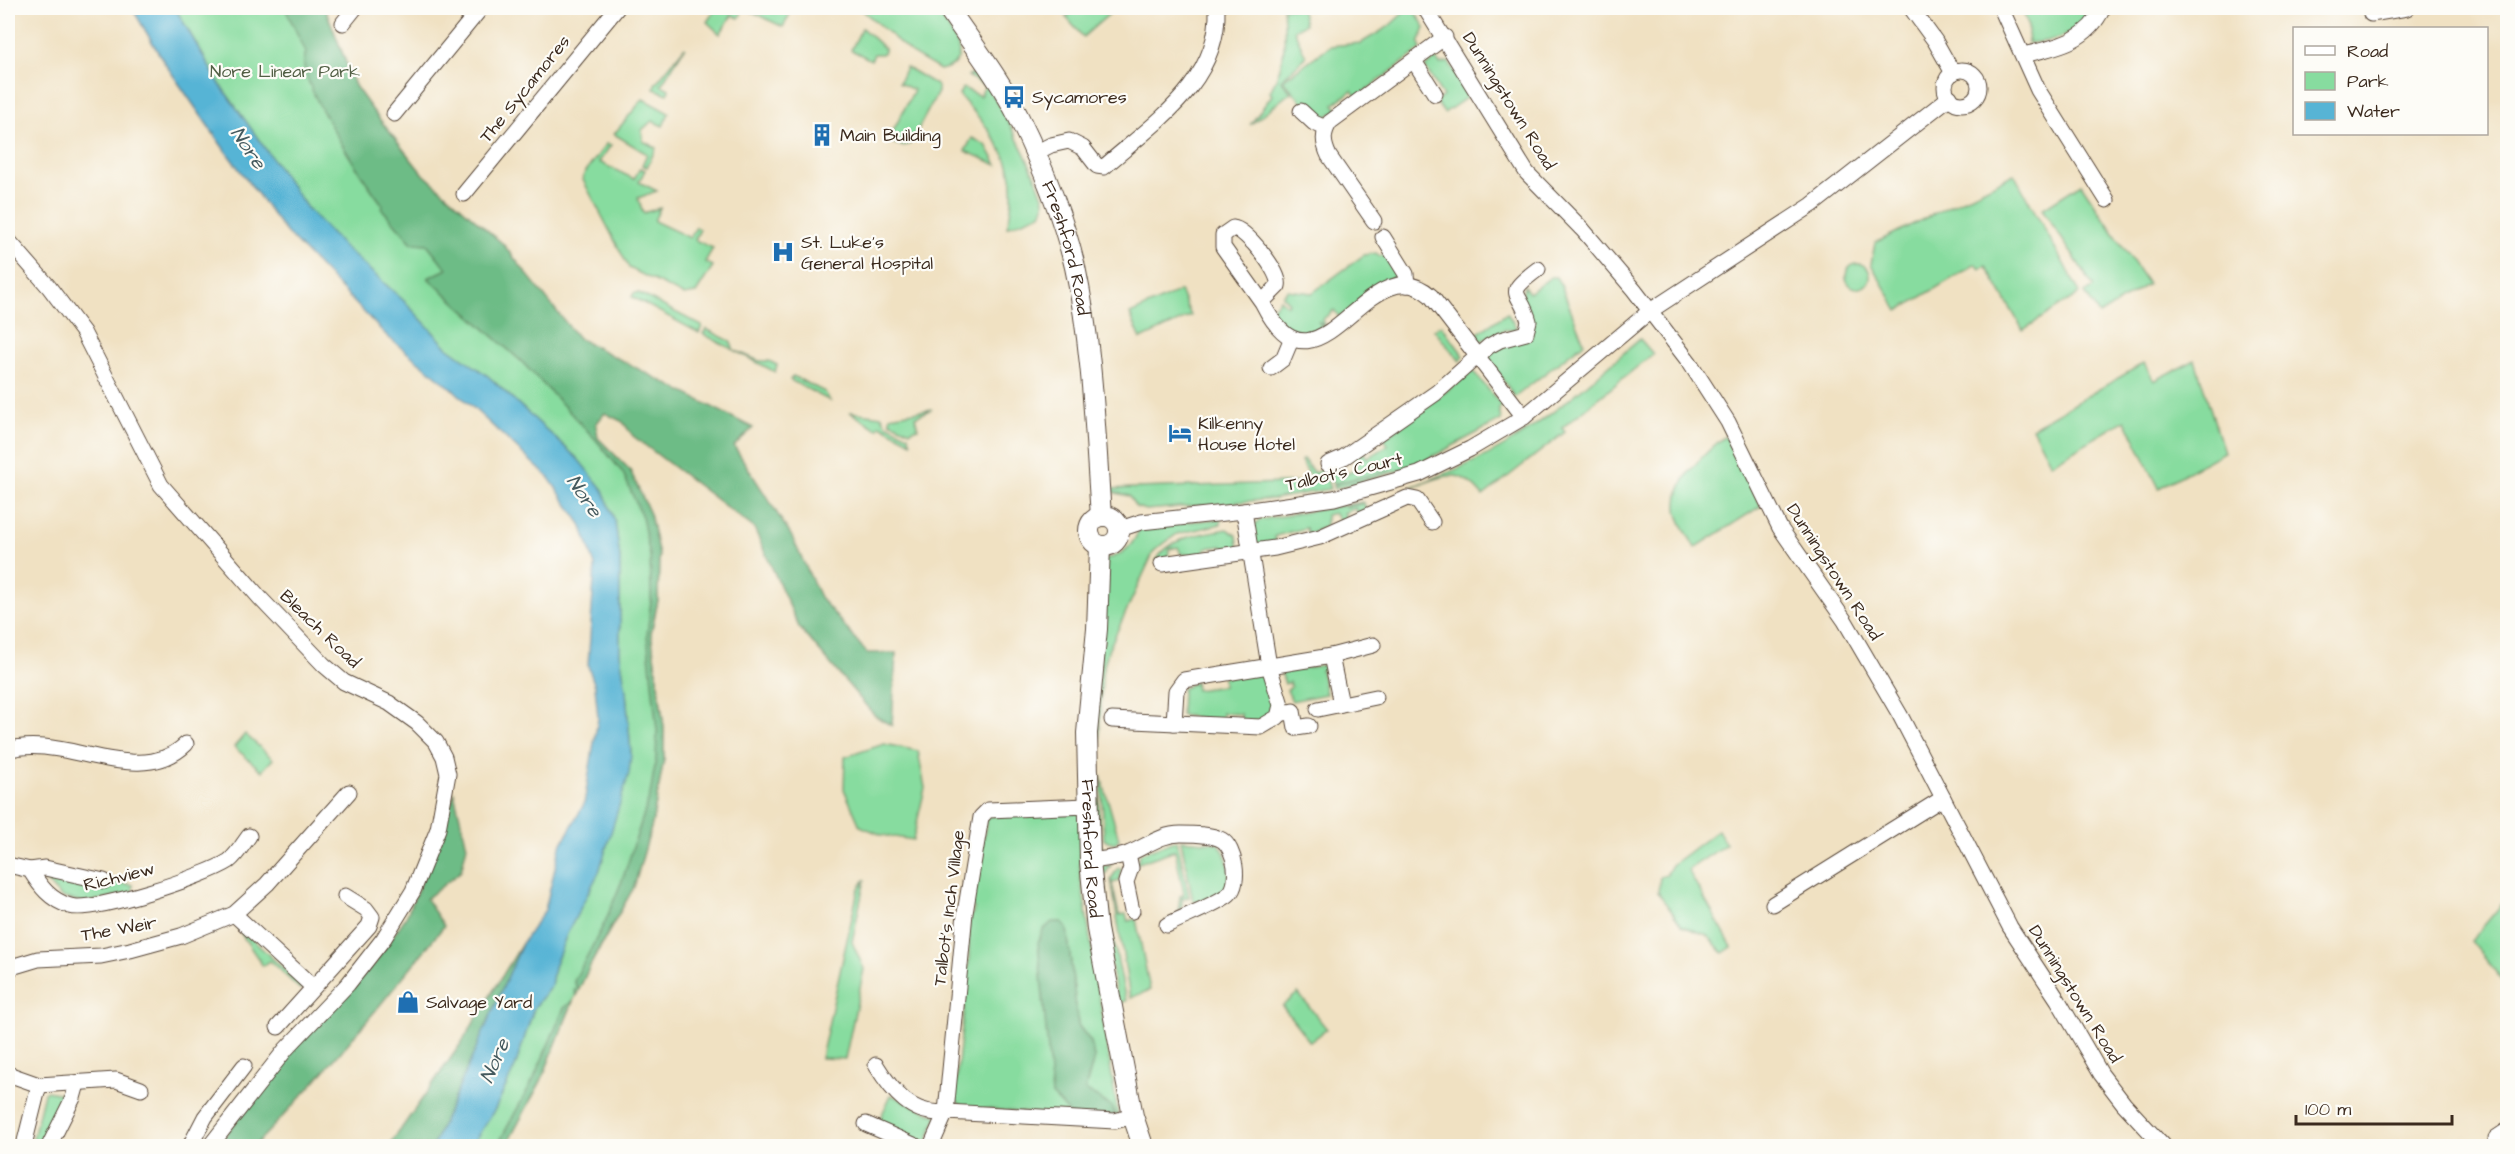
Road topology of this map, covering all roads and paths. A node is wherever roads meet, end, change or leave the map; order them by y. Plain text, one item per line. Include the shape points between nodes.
1 (355, 8) edge
2 (482, 8) edge
3 (617, 8) edge
4 (948, 8) edge
5 (1217, 8) edge
6 (1425, 8) edge
7 (1911, 8) edge
8 (2001, 8) edge
9 (2103, 8) edge
10 (2407, 8) edge
11 (2371, 14) dead end
12 (342, 23) dead end
13 (1445, 37) junction
14 (2023, 55) junction
15 (1414, 61) junction
16 (1953, 73) junction
17 (1435, 94) dead end
18 (1950, 97) junction
19 (1301, 111) dead end
20 (394, 114) dead end
21 (1326, 128) junction
22 (1035, 153) junction
23 (464, 194) dead end
24 (2107, 200) dead end
25 (1374, 221) dead end
26 (8, 240) edge
27 (1383, 243) dead end
28 (1538, 269) dead end
29 (1407, 285) junction
30 (1262, 302) junction
31 (1650, 311) junction
32 (1291, 340) junction
33 (1479, 356) junction
34 (1271, 368) dead end
35 (1524, 417) junction
36 (1328, 464) dead end
37 (1244, 512) junction
38 (1101, 516) junction
39 (1432, 522) dead end
40 (1120, 530) junction
41 (1100, 546) junction
42 (1250, 552) junction
43 (1162, 564) dead end
44 (1373, 645) dead end
45 (1331, 656) junction
46 (1269, 666) junction
47 (1376, 697) dead end
48 (1341, 704) junction
49 (1318, 709) dead end
50 (1280, 714) junction
51 (1112, 720) dead end
52 (1174, 723) junction
53 (1309, 726) dead end
54 (186, 744) dead end
55 (8, 750) edge
56 (349, 792) dead end
57 (1943, 798) junction
58 (1087, 806) junction
59 (249, 836) dead end
60 (1128, 854) junction
61 (1090, 862) junction
62 (8, 865) edge
63 (30, 870) junction
64 (104, 881) dead end
65 (345, 896) dead end
66 (1773, 904) dead end
67 (1132, 911) dead end
68 (234, 914) junction
69 (1167, 925) dead end
70 (8, 968) edge
71 (313, 987) junction
72 (278, 1027) dead end
73 (876, 1065) dead end
74 (244, 1066) dead end
75 (8, 1074) edge
76 (77, 1084) junction
77 (39, 1085) junction
78 (141, 1089) dead end
79 (946, 1112) junction
80 (206, 1116) junction
81 (1133, 1116) junction
82 (866, 1124) dead end
83 (222, 1130) junction
84 (27, 1146) edge
85 (49, 1146) edge
86 (190, 1146) edge
87 (210, 1146) edge
88 (916, 1146) edge
89 (932, 1146) edge
90 (1143, 1146) edge
91 (2163, 1146) edge

1 - 12 street
2 - 20 street
3 - 23 street, The Sycamores
4 - 22 main road, Freshford Road via 996,78
5 - 22 street via 1208,60 1196,81 1179,101 1104,167 1097,166 1083,148 1069,141
6 - 13 street, Dunningstown Road
7 - 16 street
8 - 14 street
9 - 14 street via 2088,32 2056,47
10 - 11 street
13 - 15 street
13 - 31 street, Dunningstown Road via 1527,173 1583,230
14 - 24 street via 2038,90
15 - 17 street
15 - 21 street
16 - 18 street via 1946,87
16 - 18 street via 1961,70 1976,76 1978,93 1966,104
18 - 31 street, Talbot's Court via 1812,205
19 - 21 street
21 - 25 street via 1324,146 1329,156
22 - 38 main road, Freshford Road via 1069,246 1083,309
26 - 83 street, Bleach Road via 83,332 161,485 324,665 344,682 390,703 436,742 444,757 448,774 438,829 413,891 384,938 348,984 286,1048
27 - 29 street via 1406,274
28 - 33 street, Talbot's Court via 1516,290 1529,321 1526,333 1500,340
29 - 32 street via 1381,293 1321,337
29 - 33 street via 1431,296
30 - 30 street via 1278,286 1278,275 1243,231 1227,230 1223,247
30 - 32 street via 1269,317
31 - 35 street, Talbot's Court
31 - 57 street, Dunningstown Road via 1728,422 1780,528 1845,621
32 - 34 street via 1283,358
33 - 35 street
33 - 36 street, Talbot's Court via 1347,461
35 - 37 street, Talbot's Court via 1440,464 1390,484 1334,498
37 - 40 street, Talbot's Court via 1141,522
37 - 42 street
38 - 40 main road via 1114,520
38 - 41 main road, Freshford Road via 1089,529 1091,540
39 - 42 street via 1417,500 1407,498 1320,537
40 - 41 main road via 1114,543
41 - 58 main road, Freshford Road via 1087,733
42 - 43 street
42 - 46 street
44 - 45 street
45 - 46 street
45 - 48 street
46 - 50 street
46 - 52 street via 1184,680 1176,691
47 - 48 street
48 - 49 street
50 - 52 street via 1261,727
50 - 53 street via 1293,711 1296,728
51 - 52 street
54 - 55 street via 176,753 124,762 36,746
56 - 68 street, The Weir via 267,884
57 - 66 street
57 - 91 street, Dunningstown Road via 2010,927 2101,1074
58 - 61 main road, Freshford Road
58 - 79 street, Talbot's Inch Village via 988,810 981,817 965,913
59 - 63 street, Richview via 232,865 141,895 84,908 57,900 41,888
60 - 61 street
60 - 67 street via 1131,868 1126,882
60 - 69 street via 1155,840 1179,834 1217,838 1227,844 1232,854 1233,890 1224,897 1189,906
61 - 81 main road, Freshford Road via 1097,929
62 - 63 street, Richview
63 - 64 street, Richview via 45,868
65 - 71 street via 366,909 372,917 369,926
68 - 70 street, The Weir via 181,936 130,950 101,956 38,959
68 - 71 street
71 - 72 street
73 - 79 street via 893,1091 913,1107
74 - 80 street
75 - 77 street
76 - 77 street
76 - 78 street via 116,1080
76 - 85 street
77 - 84 street
79 - 81 street via 1111,1121
79 - 89 street, Talbot's Inch Village
80 - 83 street
80 - 86 street
81 - 90 main road, Freshford Road
82 - 88 street
83 - 87 street, Bleach Road

